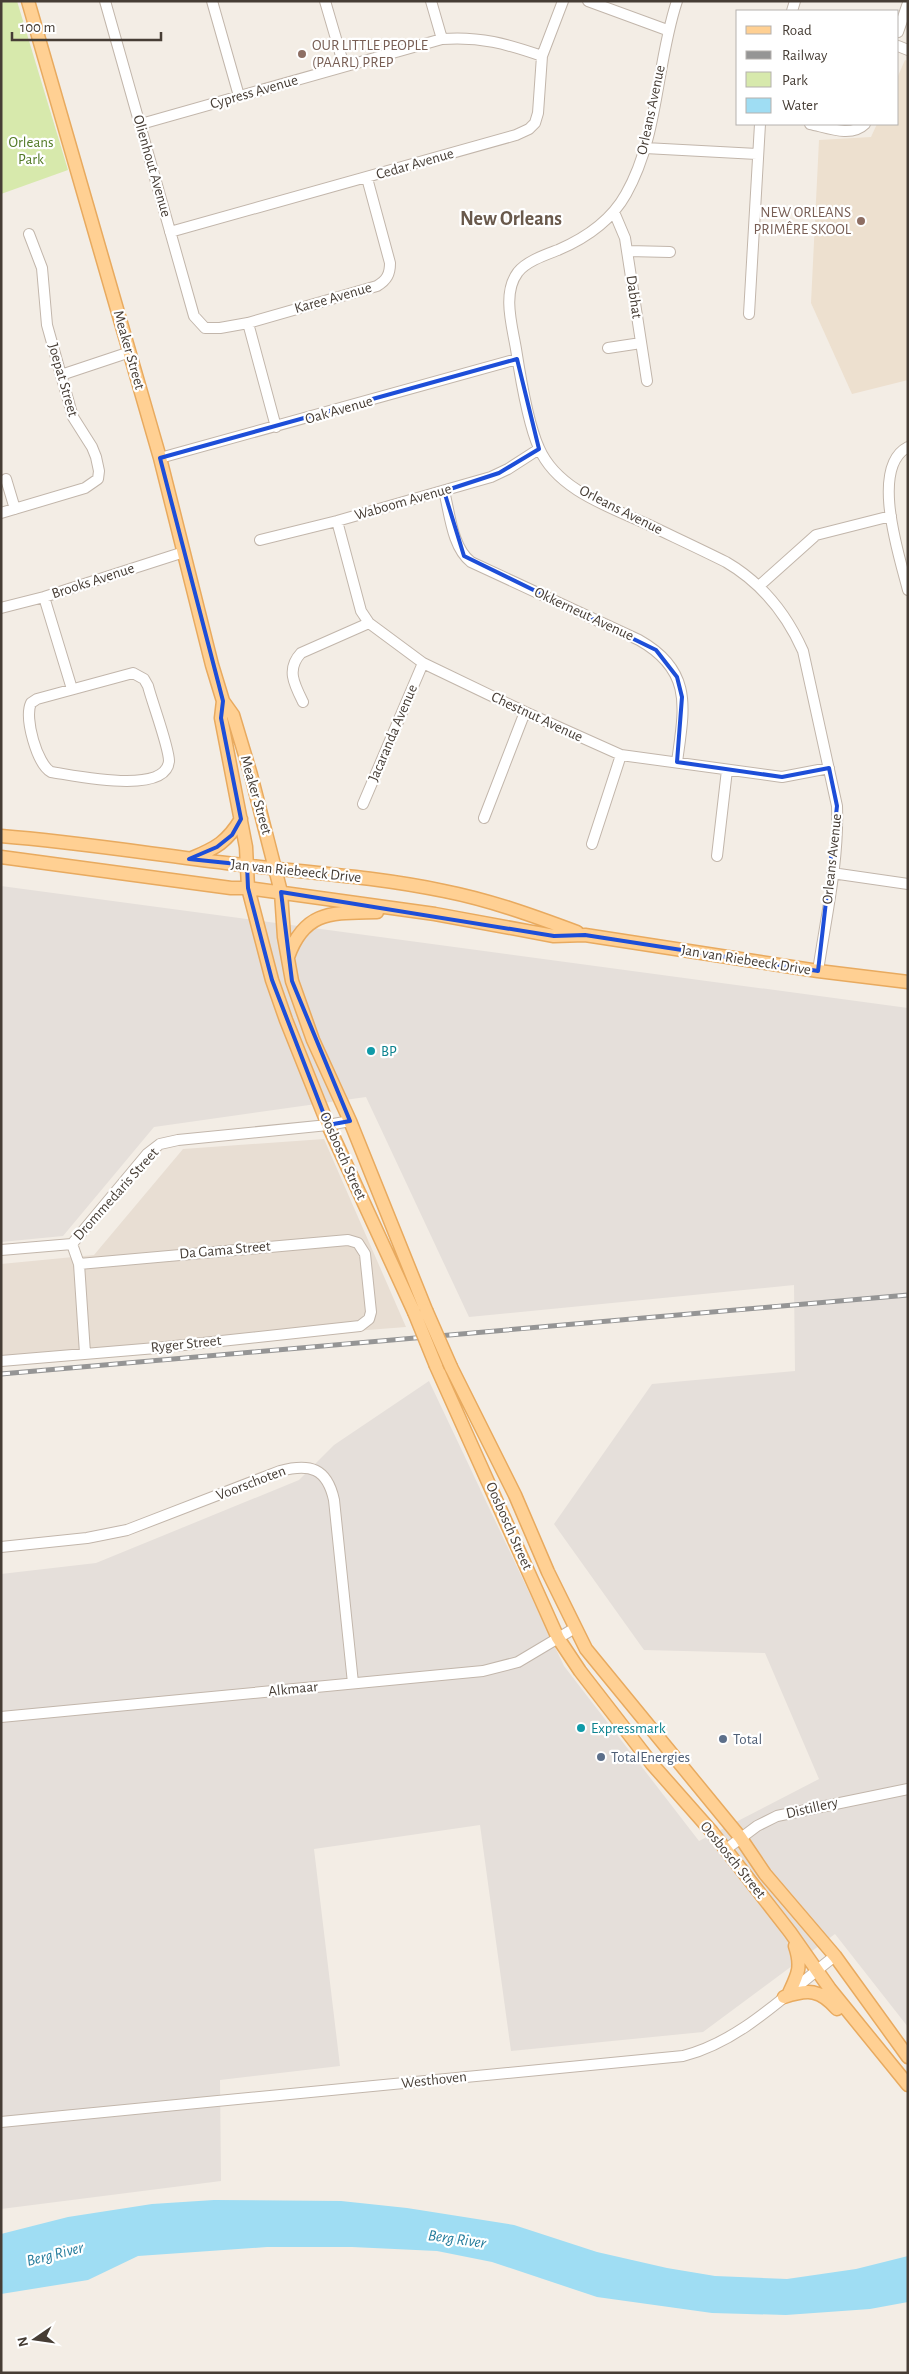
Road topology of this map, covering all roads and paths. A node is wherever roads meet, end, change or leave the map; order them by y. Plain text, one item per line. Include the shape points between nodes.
1 (28, 1) edge
2 (105, 1) edge
3 (212, 1) edge
4 (325, 1) edge
5 (431, 1) edge
6 (563, 1) edge
7 (588, 1) edge
8 (677, 1) edge
9 (908, 4) edge
10 (899, 29) edge
11 (667, 30) junction
12 (442, 39) junction
13 (542, 56) junction
14 (344, 66) junction
15 (239, 96) junction
16 (141, 124) junction
17 (760, 125) edge
18 (815, 125) edge
19 (862, 125) edge
20 (645, 148) junction
21 (757, 154) junction
22 (367, 178) junction
23 (614, 212) junction
24 (170, 232) junction
25 (29, 234) dead end
26 (628, 251) junction
27 (670, 252) dead end
28 (749, 314) dead end
29 (248, 323) junction
30 (205, 328) joint
31 (641, 343) junction
32 (608, 348) dead end
33 (130, 352) junction
34 (517, 359) junction
35 (61, 375) junction
36 (647, 381) dead end
37 (276, 427) junction
38 (908, 448) edge
39 (539, 449) junction
40 (160, 458) junction
41 (6, 479) dead end
42 (444, 491) junction
43 (14, 509) junction
44 (1, 513) edge
45 (891, 516) junction
46 (337, 521) junction
47 (260, 540) dead end
48 (184, 552) junction
49 (904, 560) edge
50 (759, 586) junction
51 (908, 590) edge
52 (44, 597) junction
53 (1, 608) edge
54 (369, 623) junction
55 (423, 663) junction
56 (72, 689) junction
57 (223, 701) junction
58 (303, 702) dead end
59 (525, 712) junction
60 (622, 755) junction
61 (677, 762) junction
62 (828, 768) junction
63 (727, 770) junction
64 (363, 804) dead end
65 (484, 818) dead end
66 (242, 819) junction
67 (1, 836) edge
68 (592, 844) dead end
69 (717, 856) dead end
70 (1, 857) edge
71 (189, 858) junction
72 (247, 865) junction
73 (276, 868) junction
74 (832, 873) junction
75 (908, 884) edge
76 (248, 888) junction
77 (281, 892) junction
78 (435, 914) junction
79 (584, 935) junction
80 (288, 958) junction
81 (818, 971) junction
82 (908, 982) edge
83 (350, 1121) junction
84 (328, 1125) junction
85 (72, 1244) junction
86 (1, 1250) edge
87 (79, 1264) junction
88 (420, 1311) junction
89 (369, 1319) joint
90 (85, 1353) junction
91 (1, 1361) edge
92 (1, 1547) edge
93 (576, 1628) junction
94 (558, 1638) junction
95 (353, 1683) junction
96 (1, 1717) edge
97 (908, 1789) edge
98 (740, 1837) junction
99 (725, 1850) junction
100 (790, 1932) junction
101 (835, 1956) junction
102 (817, 1969) junction
103 (787, 1995) junction
104 (908, 2057) edge
105 (894, 2068) junction
106 (908, 2085) edge
107 (1, 2122) edge

1 - 33 main road, Meaker Street
2 - 16 street, Olienhout Avenue
3 - 15 street
4 - 14 street
5 - 12 street
6 - 13 street, Cedar Avenue
7 - 11 street
8 - 11 street, Orleans Avenue
9 - 10 street
11 - 20 street, Orleans Avenue
12 - 13 street, Cypress Avenue via 498,41
12 - 14 street, Cypress Avenue
13 - 22 street, Cedar Avenue via 538,112 535,124 529,129
14 - 15 street, Cypress Avenue
15 - 16 street, Cypress Avenue
16 - 24 street, Olienhout Avenue
17 - 21 street
18 - 19 street via 845,131
20 - 21 street
20 - 23 street, Orleans Avenue via 626,195
21 - 28 street
22 - 24 street, Cedar Avenue
22 - 29 street, Karee Avenue via 390,263 386,281
23 - 26 street, Dabhat via 623,229
23 - 34 street, Orleans Avenue via 586,236 534,260 519,271 511,286 509,302
24 - 30 street, Olienhout Avenue via 194,316
25 - 35 street, Joepat Street via 42,268 47,325
26 - 27 street
26 - 31 street, Dabhat
29 - 30 street, Karee Avenue
29 - 37 street
31 - 32 street
31 - 36 street, Dabhat
33 - 35 street
33 - 40 main road, Meaker Street
34 - 37 street, Oak Avenue
34 - 39 street, Orleans Avenue
35 - 43 street, Joepat Street via 73,417 96,457 98,479 85,488
37 - 40 street, Oak Avenue
38 - 45 street via 895,458 891,470
39 - 42 street, Waboom Avenue via 499,474
39 - 50 street, Orleans Avenue via 562,478 586,495 726,562 746,573
40 - 48 main road, Meaker Street
41 - 43 street
42 - 46 street, Waboom Avenue
42 - 61 street, Okkerneut Avenue via 458,547 471,562 639,640 656,650 668,663 677,678 682,697
43 - 44 street, Joepat Street
45 - 49 street
45 - 50 street via 816,535
46 - 47 street, Waboom Avenue
46 - 54 street, Chestnut Avenue via 356,598
48 - 52 street, Brooks Avenue
48 - 57 main road, Meaker Street
49 - 51 street
50 - 62 street, Orleans Avenue via 778,606 802,651
52 - 53 street, Brooks Avenue
52 - 56 street
54 - 55 street, Chestnut Avenue
54 - 58 street via 301,652 295,659 292,676
55 - 59 street, Chestnut Avenue
55 - 64 street, Jacaranda Avenue
56 - 56 street via 133,674 144,679 169,758 164,771 158,776 126,782 45,769 38,755 28,709 30,703
57 - 66 main road, Meaker Street via 221,718
57 - 73 main road, Meaker Street via 232,715 252,775
59 - 60 street, Chestnut Avenue
59 - 65 street
60 - 61 street, Chestnut Avenue
60 - 68 street
61 - 63 street, Chestnut Avenue
62 - 63 street, Chestnut Avenue via 782,777
62 - 74 street, Orleans Avenue via 838,823
63 - 69 street
66 - 71 main road via 232,835 217,847
66 - 72 main road, Meaker Street
67 - 71 main road, Jan van Riebeeck Drive
70 - 76 main road, Jan van Riebeeck Drive
71 - 72 main road, Jan van Riebeeck Drive
72 - 73 main road, Jan van Riebeeck Drive
72 - 76 main road, Meaker Street
73 - 77 main road, Meaker Street
73 - 79 main road, Jan van Riebeeck Drive via 444,891 509,908
74 - 75 street
74 - 81 street, Orleans Avenue
76 - 77 main road, Jan van Riebeeck Drive
76 - 84 main road, Oosbosch Street via 275,988
77 - 78 main road, Jan van Riebeeck Drive
77 - 80 main road, Oosbosch Street
78 - 79 main road, Jan van Riebeeck Drive via 554,936
78 - 80 main road via 376,912 321,917 303,928
79 - 81 main road, Jan van Riebeeck Drive
80 - 83 main road, Oosbosch Street via 299,1003 313,1040
81 - 82 main road, Jan van Riebeeck Drive
83 - 84 street, Drommedaris Street
83 - 88 main road, Oosbosch Street
84 - 85 street, Drommedaris Street via 160,1144 147,1154
84 - 88 main road, Oosbosch Street
85 - 86 street, Drommedaris Street
85 - 87 street
87 - 89 street, Da Gama Street via 348,1240 358,1243 364,1254 371,1312
87 - 90 street
88 - 93 main road, Oosbosch Street, bridge via 515,1494
88 - 94 main road, Oosbosch Street, bridge via 436,1366
89 - 90 street, Ryger Street via 360,1326
90 - 91 street, Ryger Street
92 - 95 street, Voorschoten via 128,1530 280,1471 306,1467 316,1470 326,1478 334,1500
93 - 94 street, Alkmaar
93 - 98 main road, Oosbosch Street via 586,1649
94 - 95 street, Alkmaar via 518,1662 501,1668
94 - 99 main road, Oosbosch Street via 646,1757
95 - 96 street, Alkmaar
97 - 98 street, Distillery via 790,1812
98 - 99 street, Distillery
98 - 101 main road, Oosbosch Street via 765,1874
99 - 100 main road, Oosbosch Street
100 - 102 main road, Oosbosch Street
100 - 103 main road via 800,1961 797,1976
101 - 102 street, Westhoven
101 - 104 main road, Oosbosch Street
102 - 103 street, Westhoven
102 - 105 main road, Oosbosch Street
103 - 105 main road via 808,1992 826,1997 871,2051
103 - 107 street, Westhoven via 718,2044 683,2056
105 - 106 main road, Oosbosch Street

